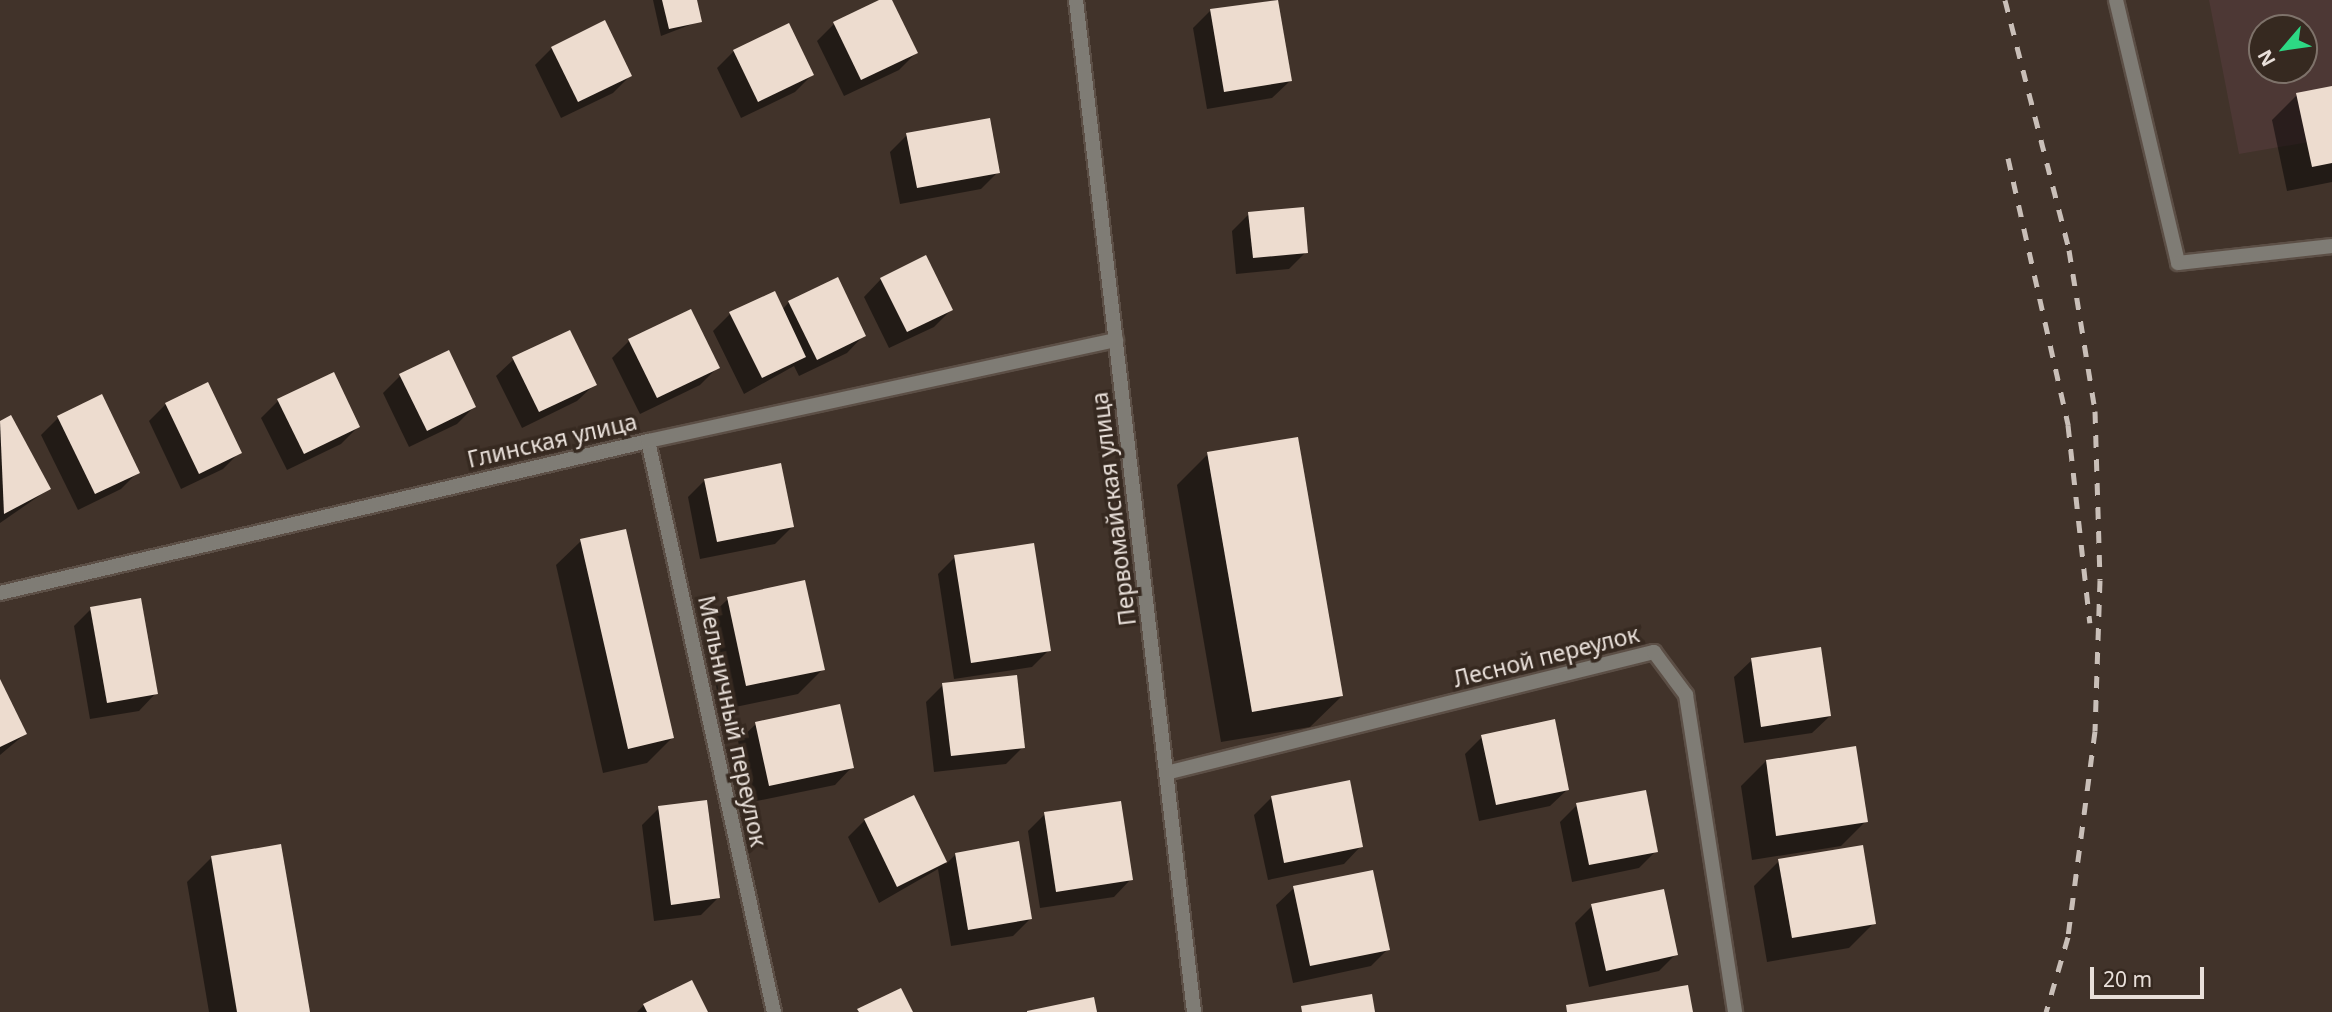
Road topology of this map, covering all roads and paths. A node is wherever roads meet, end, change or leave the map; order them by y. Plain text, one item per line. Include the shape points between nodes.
1 (1076, 0) edge
2 (2116, 0) edge
3 (2332, 246) edge
4 (1116, 340) junction
5 (648, 441) junction
6 (0, 593) edge
7 (1166, 773) junction
8 (774, 1012) edge
9 (1194, 1012) edge
10 (1735, 1012) edge

1 - 4 street, Первомайская улица
2 - 3 street via 2178,263
4 - 5 street, Глинская улица
4 - 7 street, Первомайская улица
5 - 6 street, Глинская улица
5 - 8 street, Мельничный переулок
7 - 9 street, Первомайская улица
7 - 10 street, Лесной переулок via 1654,652 1686,695

